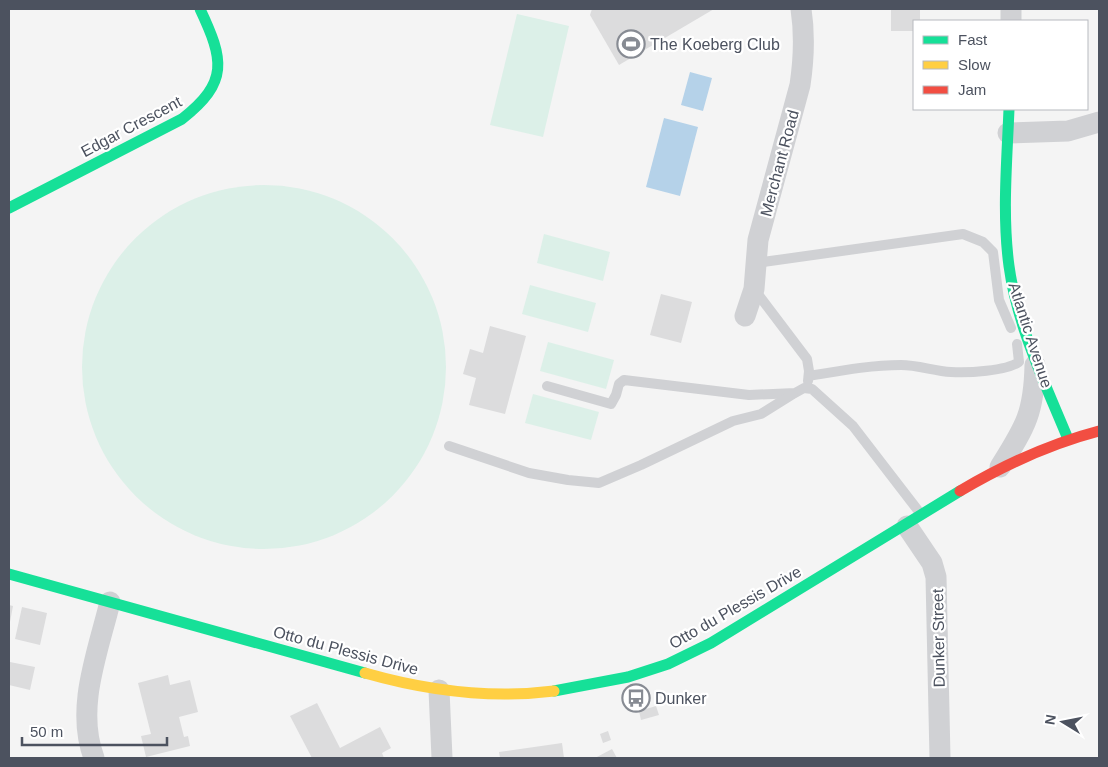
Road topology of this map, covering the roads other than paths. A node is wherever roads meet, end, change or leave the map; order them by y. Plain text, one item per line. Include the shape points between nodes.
1 (200, 9) edge
2 (800, 9) edge
3 (1009, 110) edge
4 (1099, 122) edge
5 (1008, 133) junction
6 (9, 208) edge
7 (756, 263) junction
8 (754, 289) junction
9 (745, 316) dead end
10 (1036, 356) junction
11 (809, 376) junction
12 (547, 386) dead end
13 (800, 390) junction
14 (1099, 431) edge
15 (1068, 439) junction
16 (449, 446) dead end
17 (1000, 467) junction
18 (914, 521) junction
19 (9, 574) edge
20 (110, 602) junction
21 (439, 690) junction
22 (94, 758) edge
23 (442, 758) edge
24 (940, 758) edge

1 - 6 street, Edgar Crescent via 220,58 218,76 210,95 198,108
2 - 7 street, Merchant Road via 804,34 800,85 758,240
3 - 5 street, Atlantic Avenue
4 - 5 street via 1068,131
5 - 10 street, Atlantic Avenue via 1006,217 1009,266 1018,308
7 - 8 street, Merchant Road
7 - 11 lane via 963,234 983,242 993,252 999,300 1020,357 1014,366 951,372 903,365 855,368
8 - 9 street, Merchant Road
8 - 11 lane via 807,359
10 - 15 street, Atlantic Avenue
10 - 17 street via 1031,409
11 - 13 lane
12 - 13 lane via 611,404 618,384 624,380 740,395
13 - 16 lane via 761,414 733,422 599,483 529,473
13 - 18 lane via 812,390 818,394 853,426
14 - 15 street, Otto du Plessis Drive
15 - 17 street, Otto du Plessis Drive
17 - 18 street, Otto du Plessis Drive
18 - 21 street, Otto du Plessis Drive via 711,643 668,664 628,677 553,691 511,695
18 - 24 street, Dunker Street via 936,577
19 - 20 street, Otto du Plessis Drive
20 - 21 street, Otto du Plessis Drive via 397,682
20 - 22 street via 86,704 86,728
21 - 23 street

